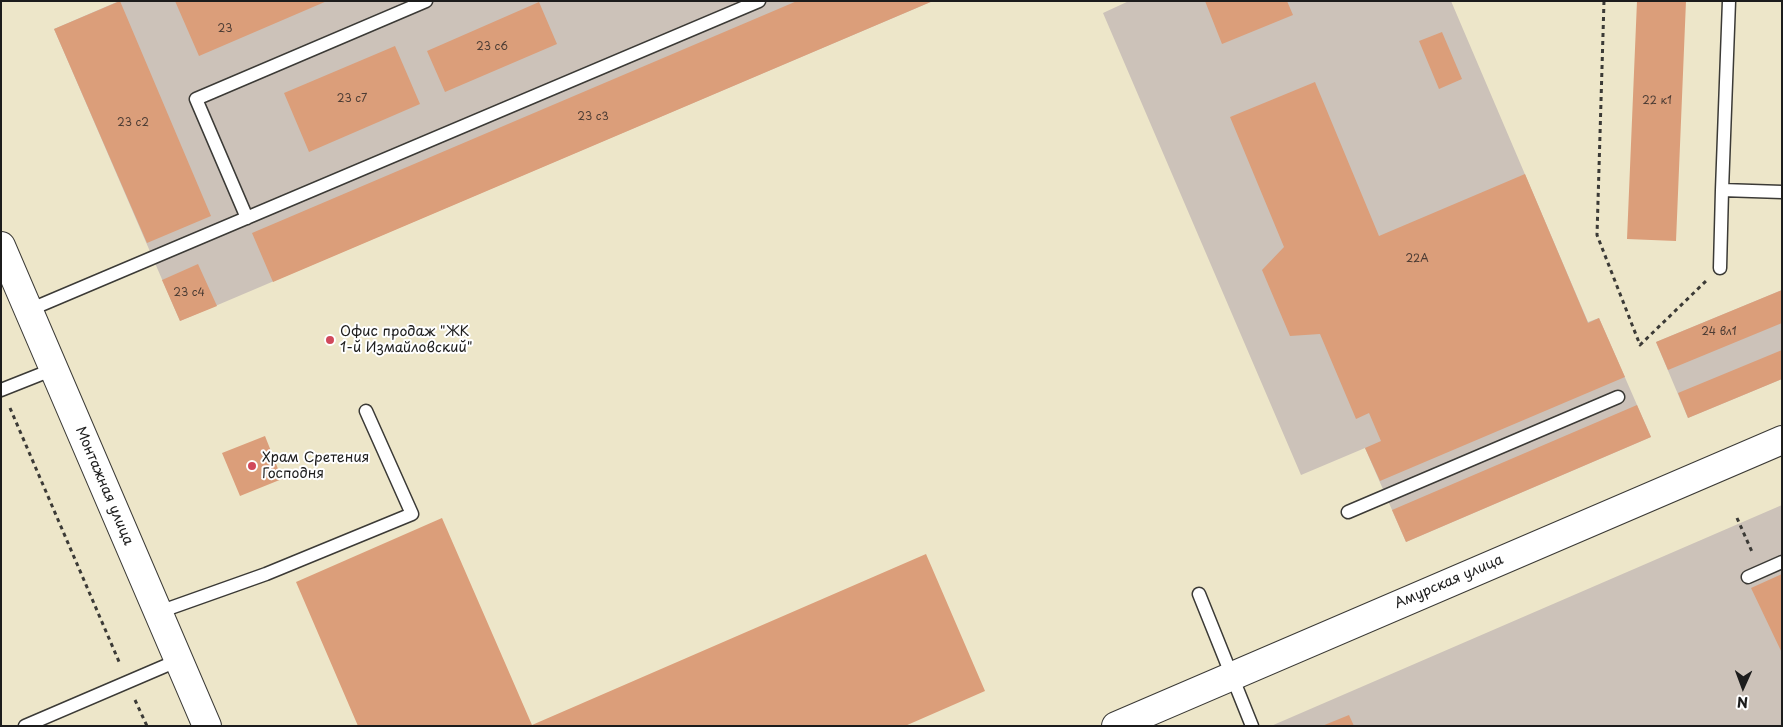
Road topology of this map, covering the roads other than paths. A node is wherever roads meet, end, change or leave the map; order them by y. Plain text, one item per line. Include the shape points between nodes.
1 (426, 1) edge
2 (759, 1) edge
3 (1729, 1) edge
4 (1722, 190) junction
5 (1782, 192) edge
6 (247, 218) junction
7 (1, 246) edge
8 (1720, 268) road end
9 (29, 310) junction
10 (54, 369) junction
11 (2, 390) edge
12 (1618, 397) dead end
13 (366, 411) dead end
14 (1782, 440) edge
15 (1348, 512) dead end
16 (1782, 562) edge
17 (1748, 577) dead end
18 (1199, 594) dead end
19 (159, 612) junction
20 (179, 660) junction
21 (1232, 676) junction
22 (25, 726) edge
23 (208, 726) edge
24 (1116, 726) edge
25 (1252, 726) edge

1 - 6 lane via 196,99
2 - 6 lane
3 - 4 lane
4 - 5 lane
4 - 8 lane
6 - 9 lane
7 - 9 street, Монтажная улица
9 - 10 street, Монтажная улица
10 - 11 lane
10 - 19 street, Монтажная улица
12 - 15 lane
13 - 19 lane via 412,514 266,574
14 - 21 street, Амурская улица
16 - 17 lane
18 - 21 lane
19 - 20 street, Монтажная улица
20 - 22 lane
20 - 23 street, Монтажная улица
21 - 24 street, Амурская улица
21 - 25 lane

